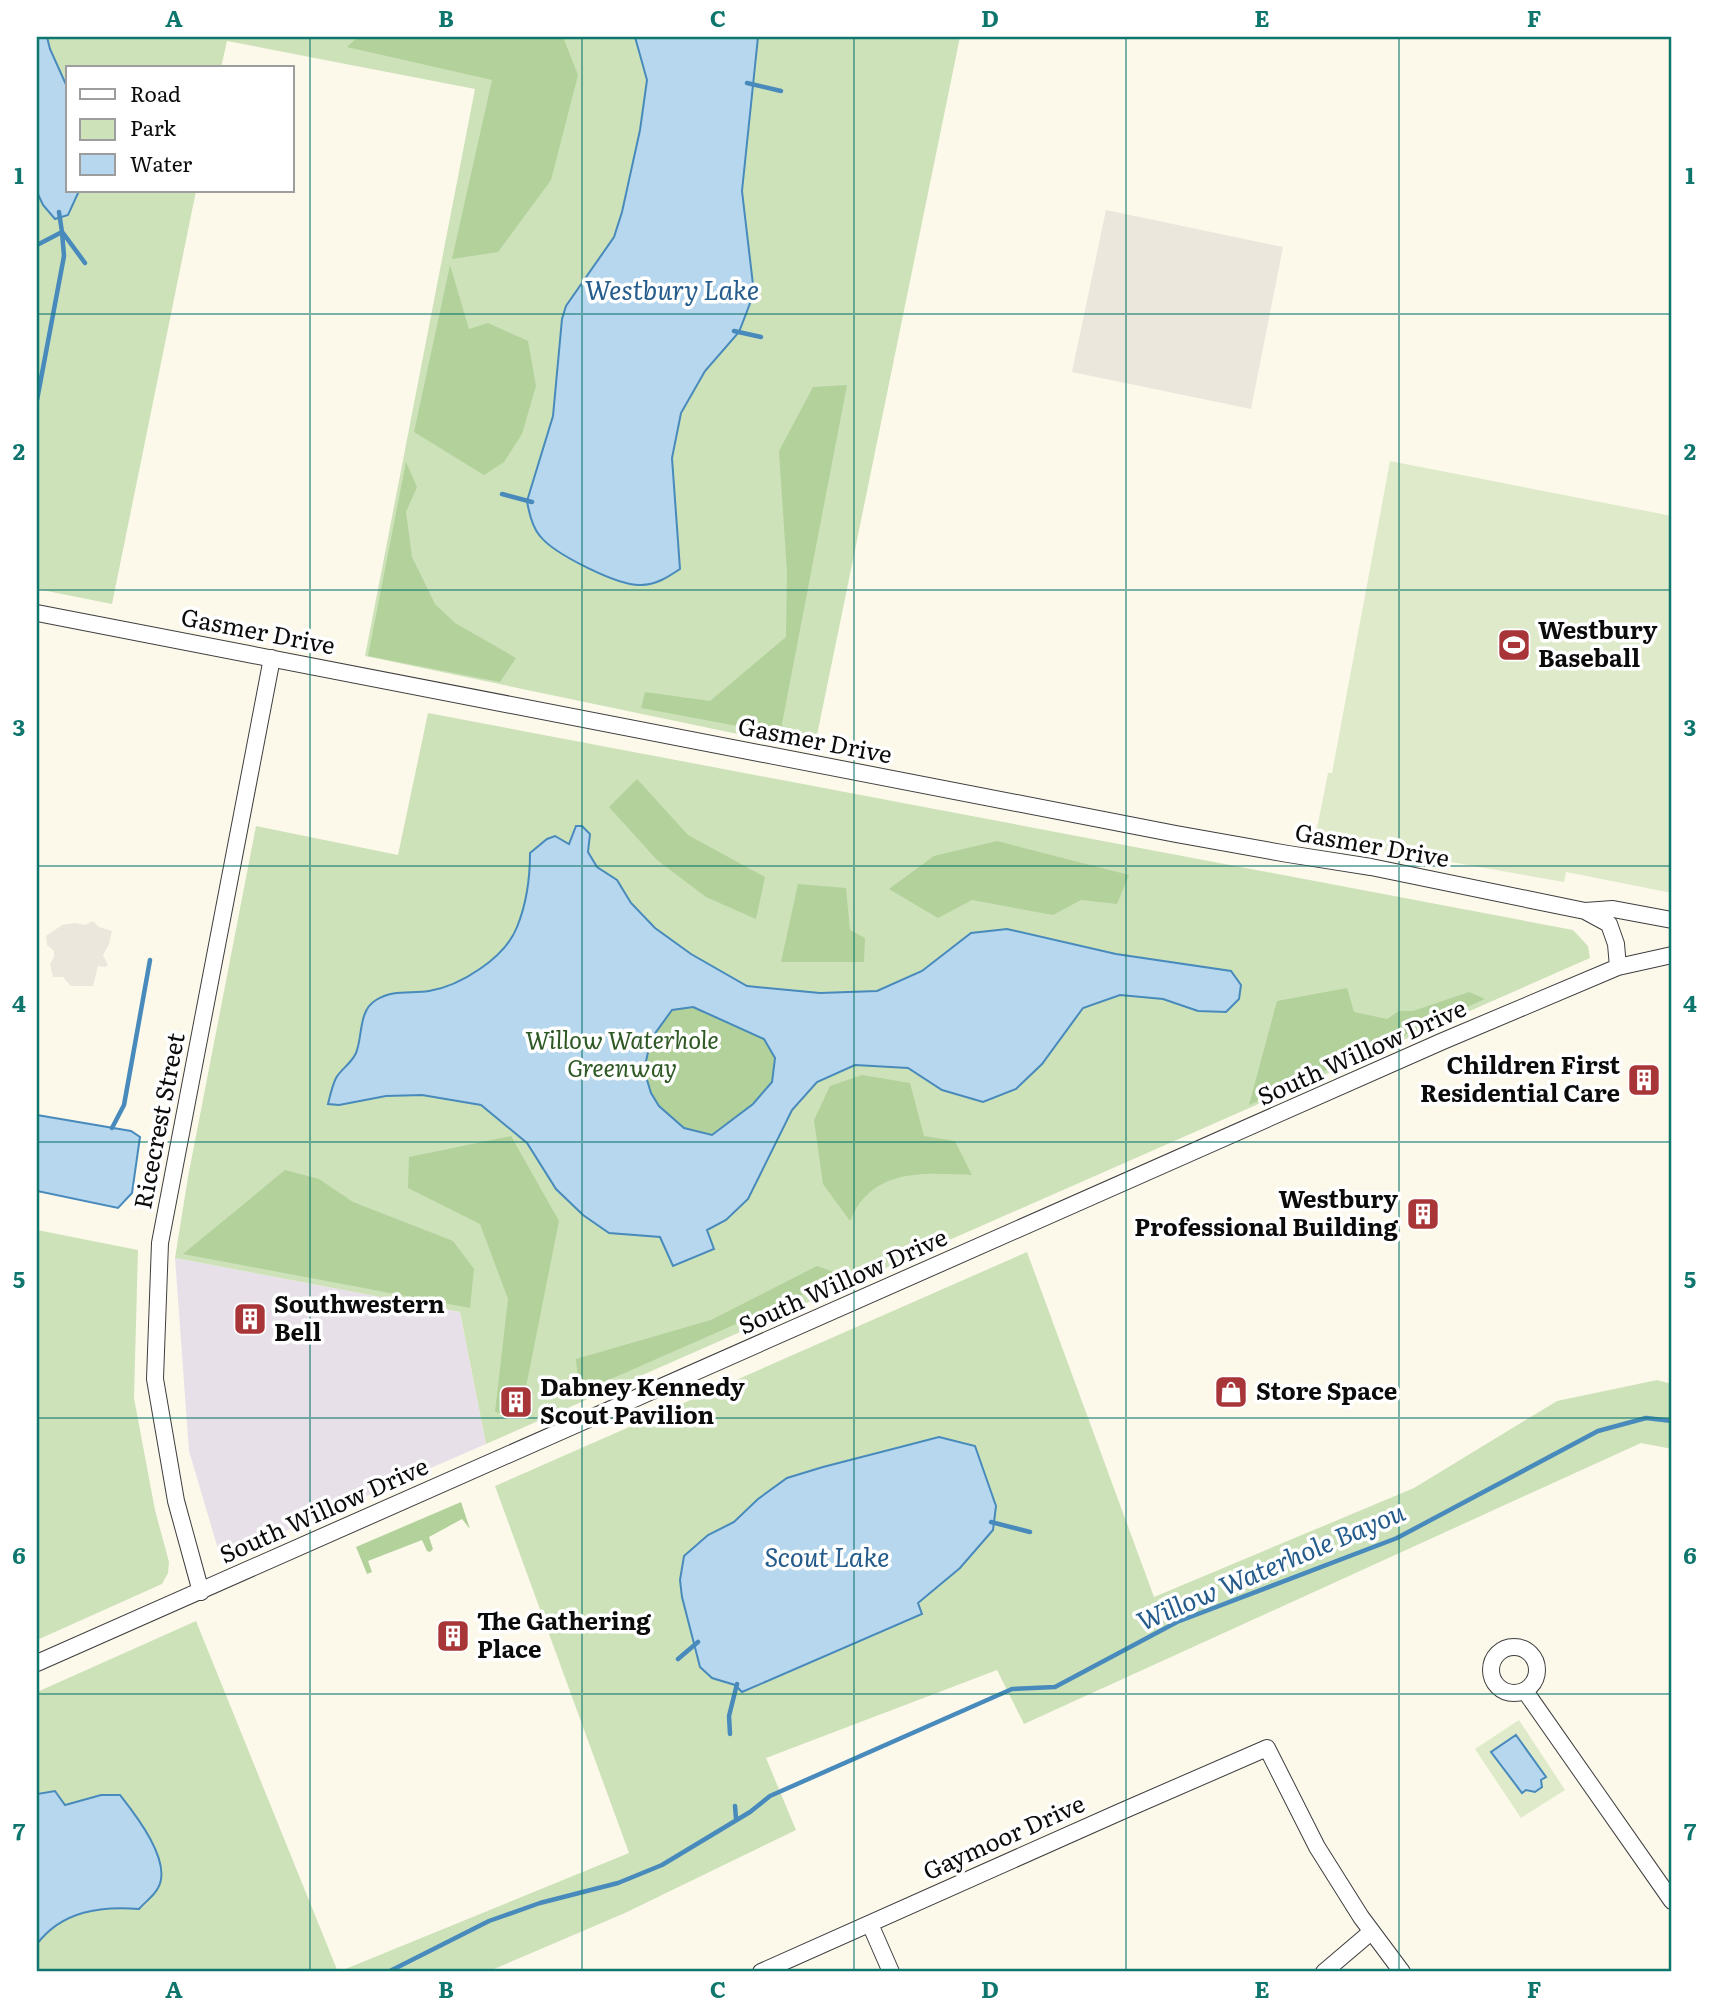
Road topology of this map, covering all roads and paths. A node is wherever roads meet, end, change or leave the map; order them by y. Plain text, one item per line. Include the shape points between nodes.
1 (37, 613) edge
2 (272, 658) junction
3 (1585, 911) junction
4 (1672, 920) edge
5 (1672, 955) edge
6 (1618, 967) junction
7 (201, 1592) junction
8 (37, 1663) edge
9 (1525, 1691) dead end
10 (1672, 1901) edge
11 (870, 1924) junction
12 (1371, 1932) junction
13 (761, 1972) edge
14 (891, 1972) edge
15 (1324, 1972) edge
16 (1402, 1972) edge

1 - 2 street, Gasmer Drive
2 - 3 street, Gasmer Drive
2 - 7 street, Ricecrest Street via 160,1243 155,1378 176,1501
3 - 4 street, Gasmer Drive via 1613,909
3 - 6 street, Gasmer Drive via 1609,924
5 - 6 street, South Willow Drive
6 - 7 street, South Willow Drive
7 - 8 street, South Willow Drive
9 - 10 street
11 - 12 street, Gaymoor Drive via 1267,1748 1317,1847
11 - 13 street, Gaymoor Drive
11 - 14 street
12 - 15 street
12 - 16 street

